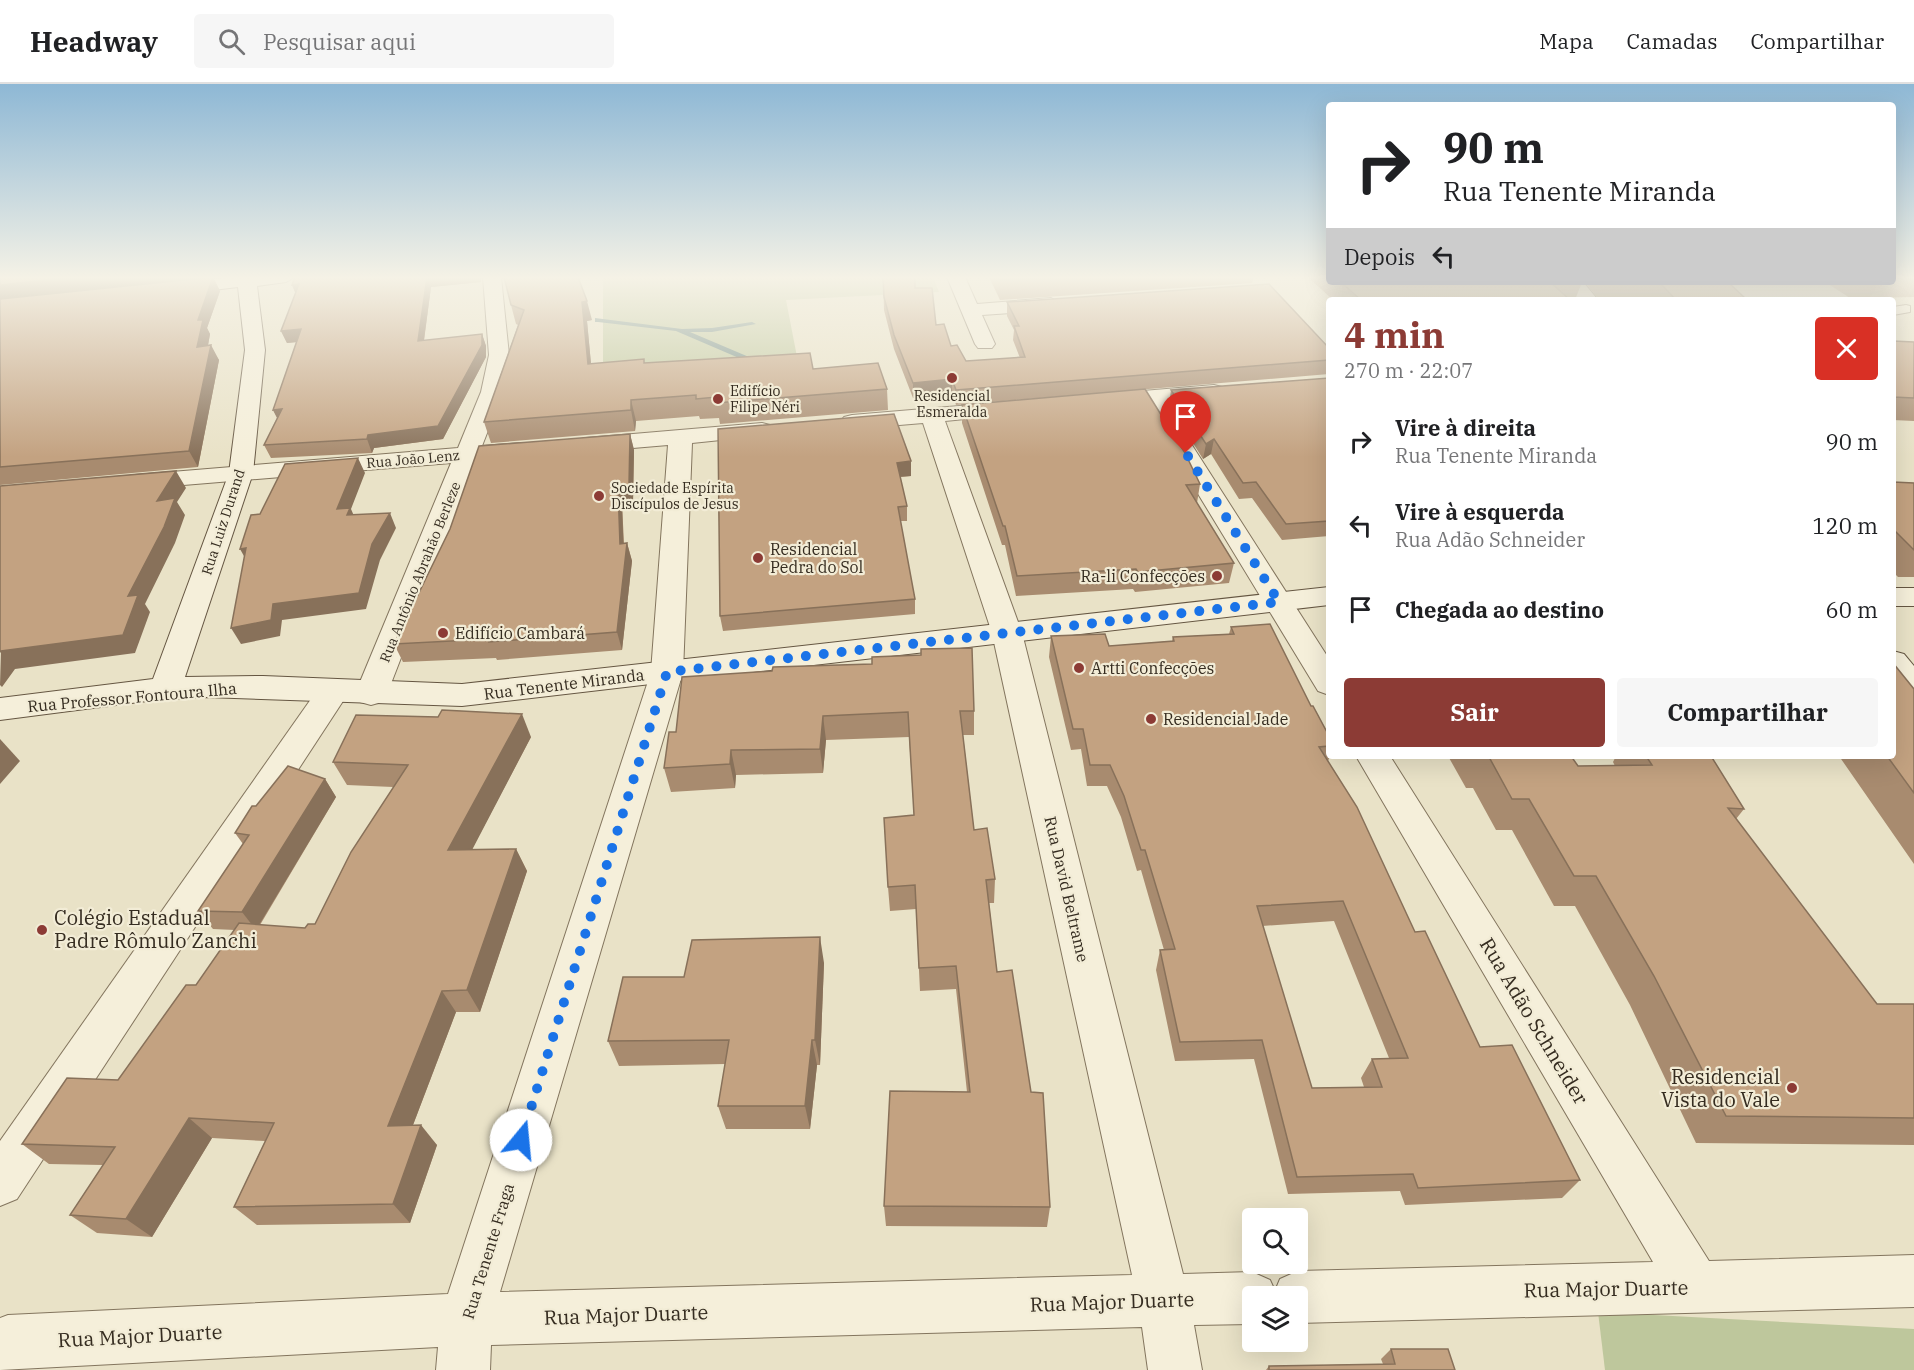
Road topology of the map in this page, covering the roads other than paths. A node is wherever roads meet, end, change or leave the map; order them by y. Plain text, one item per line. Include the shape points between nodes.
1 (253, 337) edge
2 (498, 337) edge
3 (982, 337) edge
4 (985, 344) dead end
5 (1234, 390) edge
6 (1150, 398) junction
7 (1082, 403) edge
8 (1024, 408) edge
9 (932, 416) junction
10 (829, 424) edge
11 (783, 428) edge
12 (680, 437) junction
13 (562, 447) edge
14 (538, 449) edge
15 (467, 455) junction
16 (241, 473) junction
17 (113, 484) edge
18 (1326, 596) edge
19 (1896, 597) edge
20 (1914, 597) edge
21 (1279, 602) junction
22 (1007, 633) junction
23 (1896, 665) edge
24 (667, 672) junction
25 (1326, 679) edge
26 (1914, 686) edge
27 (165, 690) junction
28 (352, 692) junction
29 (0, 709) edge
30 (1375, 759) edge
31 (0, 1182) edge
32 (1914, 1281) edge
33 (1696, 1287) junction
34 (1308, 1297) edge
35 (1242, 1298) edge
36 (1164, 1300) junction
37 (466, 1319) junction
38 (0, 1345) edge
39 (463, 1370) edge
40 (1175, 1370) edge

1 - 16 street, Rua Luiz Durand
2 - 15 street, Rua Antônio Abrahão Berleze via 500,355 492,392
3 - 4 street
5 - 6 street
6 - 7 street
6 - 21 street
8 - 9 street
9 - 10 street
9 - 22 street, Rua David Beltrame
11 - 12 street
12 - 13 street
12 - 24 street, Rua Tenente Fraga
14 - 15 street, Rua João Lenz
15 - 16 street, Rua João Lenz
15 - 28 street, Rua Antônio Abrahão Berleze
16 - 17 street, Rua João Lenz
16 - 27 street, Rua Luiz Durand
18 - 21 street, Rua Tenente Miranda
19 - 20 street
21 - 22 street, Rua Tenente Miranda
21 - 25 street
22 - 24 street, Rua Tenente Miranda
22 - 36 street, Rua David Beltrame
23 - 26 street
24 - 28 street, Rua Tenente Miranda via 462,695
24 - 37 street, Rua Tenente Fraga
27 - 28 street, Rua Professor Fontoura Ilha via 234,686
27 - 29 street, Rua Professor Fontoura Ilha
28 - 31 street, Rua Antônio Abrahão Berleze
30 - 33 street, Rua Adão Schneider
32 - 33 street, Rua Major Duarte
33 - 34 street, Rua Major Duarte
35 - 36 street, Rua Major Duarte
36 - 37 street, Rua Major Duarte
36 - 40 street, Rua David Beltrame
37 - 38 street, Rua Major Duarte
37 - 39 street, Rua Tenente Fraga

